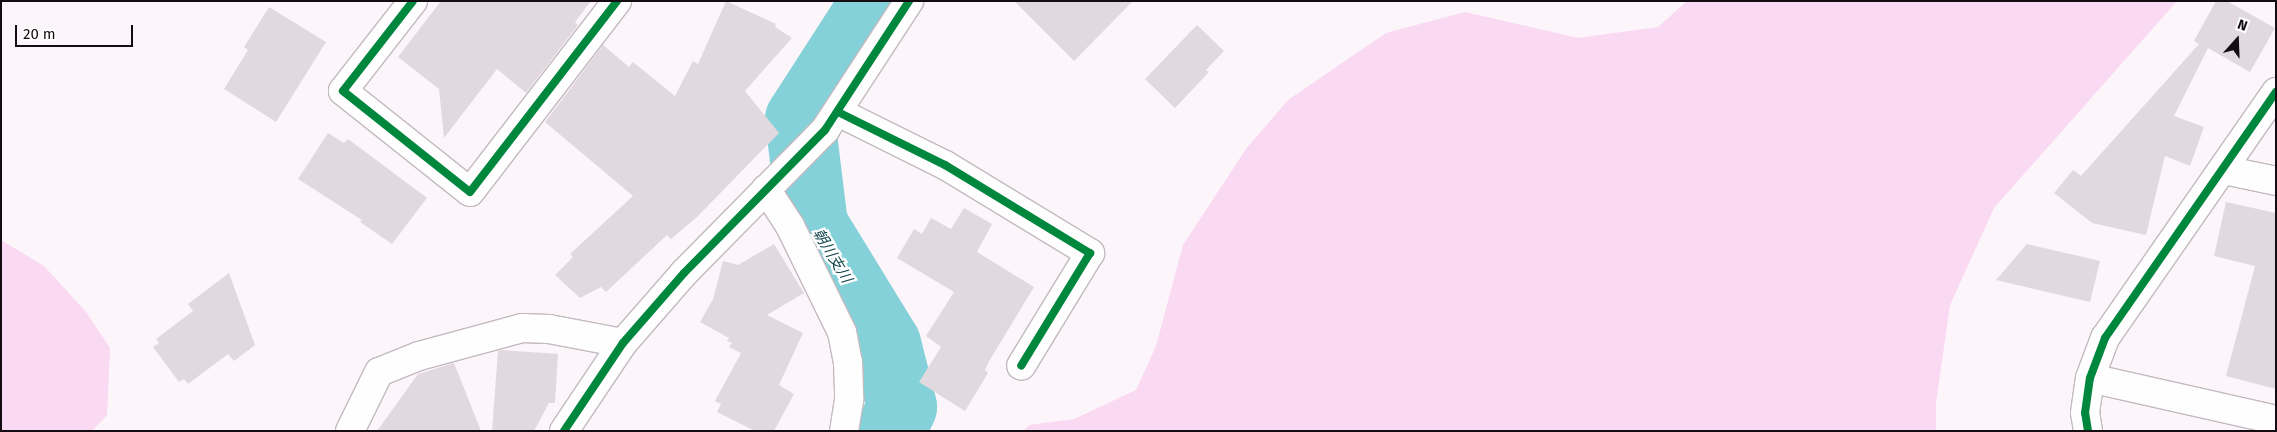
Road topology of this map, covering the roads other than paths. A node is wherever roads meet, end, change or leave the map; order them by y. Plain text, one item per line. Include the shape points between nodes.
1 (413, 1) edge
2 (617, 1) edge
3 (909, 1) edge
4 (2276, 92) edge
5 (832, 121) junction
6 (2224, 170) junction
7 (2276, 181) edge
8 (766, 189) junction
9 (623, 343) junction
10 (1021, 366) dead end
11 (2090, 378) junction
12 (2276, 420) edge
13 (350, 431) edge
14 (564, 431) edge
15 (844, 431) edge
16 (2088, 431) edge

1 - 2 street via 343,91 470,192
3 - 5 street
4 - 6 street
5 - 8 street
5 - 10 street via 945,165 1090,253
6 - 7 street
6 - 11 street via 2106,338
8 - 9 street via 703,252
8 - 15 street via 790,226 842,332 849,391
9 - 13 street via 549,329 522,328 419,356 379,372
9 - 14 street
11 - 12 street
11 - 16 street via 2085,413

